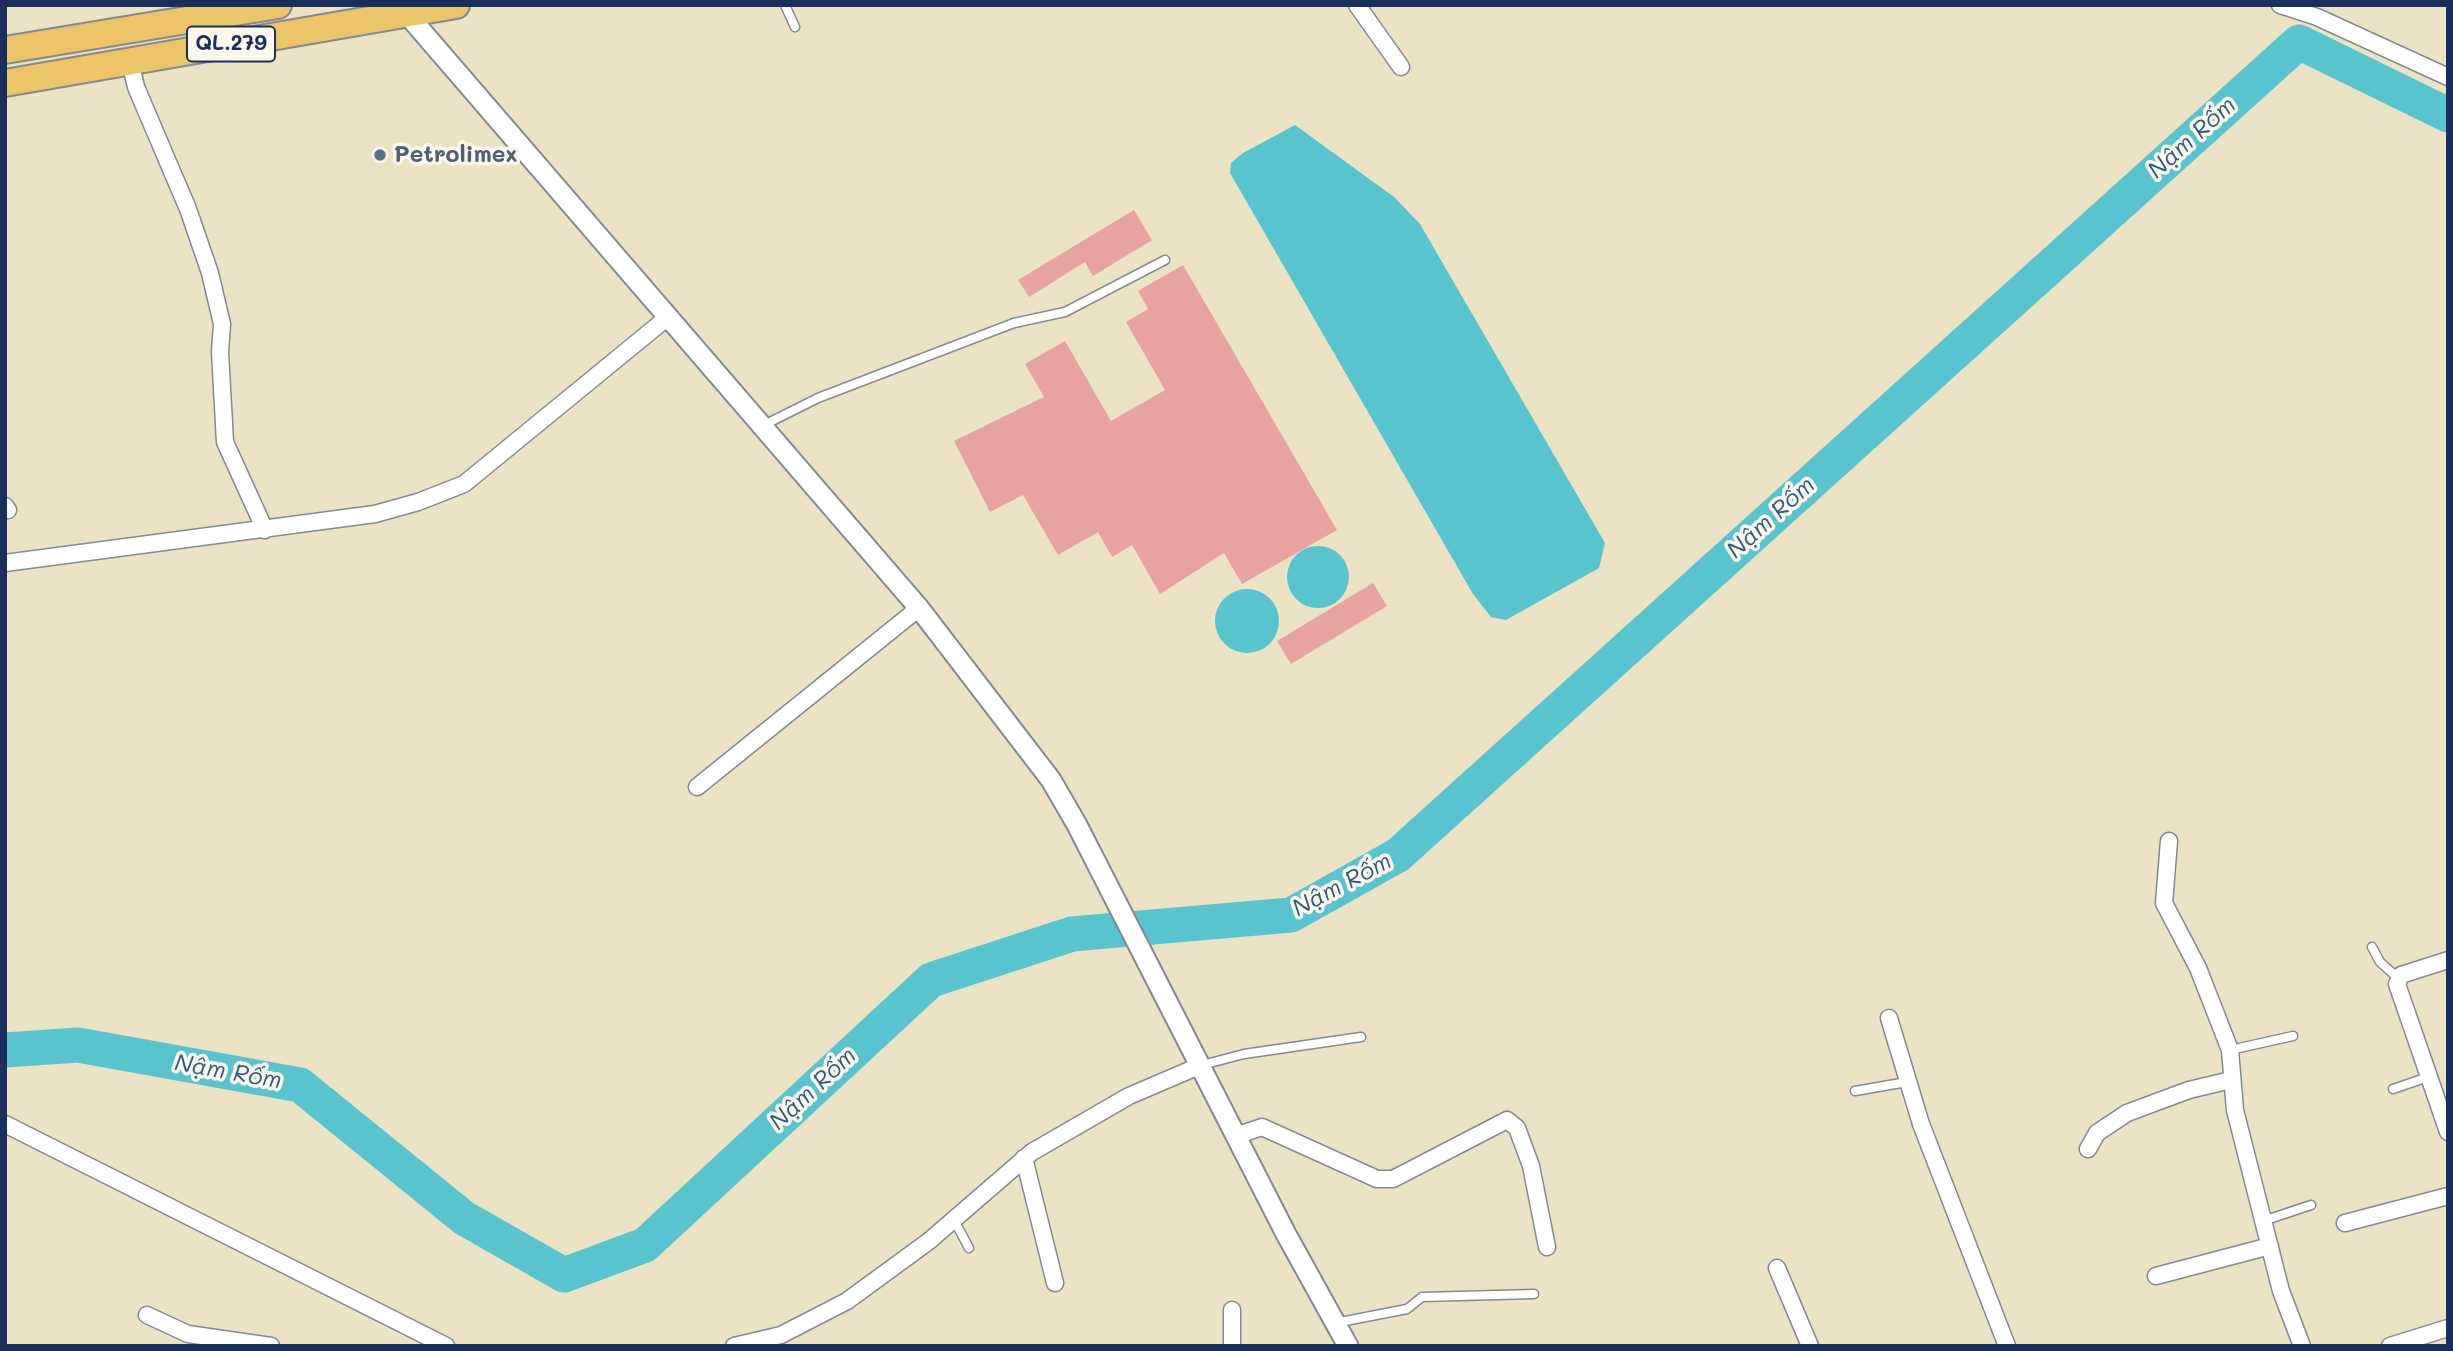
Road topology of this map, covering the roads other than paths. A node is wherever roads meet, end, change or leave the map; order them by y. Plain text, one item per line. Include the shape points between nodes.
1 (278, 5) edge
2 (456, 5) edge
3 (785, 5) edge
4 (1357, 5) edge
5 (2280, 5) edge
6 (403, 10) edge
7 (795, 27) dead end
8 (5, 50) edge
9 (130, 61) junction
10 (1401, 67) dead end
11 (2448, 77) edge
12 (5, 83) edge
13 (1165, 260) dead end
14 (668, 317) junction
15 (762, 426) junction
16 (265, 530) junction
17 (5, 563) edge
18 (919, 608) junction
19 (697, 787) dead end
20 (2169, 841) dead end
21 (2372, 947) dead end
22 (2448, 960) edge
23 (2398, 978) junction
24 (1889, 1018) dead end
25 (2292, 1036) dead end
26 (1361, 1037) dead end
27 (2231, 1050) junction
28 (1195, 1058) junction
29 (2428, 1077) junction
30 (2231, 1080) junction
31 (1907, 1082) junction
32 (2393, 1089) dead end
33 (1854, 1091) dead end
34 (5, 1124) edge
35 (2448, 1132) edge
36 (1235, 1136) junction
37 (2088, 1149) dead end
38 (1024, 1158) junction
39 (2448, 1196) edge
40 (2311, 1205) dead end
41 (954, 1219) junction
42 (2263, 1221) junction
43 (2345, 1223) dead end
44 (2270, 1246) junction
45 (1547, 1247) dead end
46 (969, 1248) dead end
47 (1777, 1268) dead end
48 (2156, 1276) dead end
49 (1055, 1283) dead end
50 (1534, 1294) dead end
51 (1232, 1310) dead end
52 (147, 1315) dead end
53 (1335, 1323) junction
54 (2448, 1328) edge
55 (271, 1346) edge
56 (446, 1346) edge
57 (734, 1346) edge
58 (1231, 1346) edge
59 (1348, 1346) edge
60 (1810, 1346) edge
61 (2007, 1346) edge
62 (2302, 1346) edge
63 (2390, 1346) edge

1 - 8 highway, QL.279
2 - 6 highway, QL.279
3 - 7 lane
4 - 10 street
5 - 11 street via 2317,17
6 - 9 highway, QL.279
6 - 14 street
9 - 12 highway, QL.279
9 - 16 street via 136,87 210,273 222,324 225,442
13 - 15 lane via 1065,312 1014,323 818,398
14 - 15 street
14 - 16 street via 464,484 375,514
15 - 18 street
16 - 17 street
18 - 19 street
18 - 28 street via 1023,741 1077,825
20 - 27 street via 2164,903 2198,968
21 - 23 lane via 2380,962
22 - 23 street
23 - 29 street
24 - 31 street
25 - 27 lane
26 - 28 lane
27 - 30 street
28 - 36 street
28 - 38 street
29 - 32 lane
29 - 35 street
30 - 37 street via 2127,1113 2097,1133
30 - 42 street
31 - 33 lane
31 - 61 street
34 - 56 street
36 - 45 street via 1262,1127 1377,1179 1393,1179 1507,1120 1517,1128 1531,1166
36 - 53 street
38 - 41 street
38 - 49 street
39 - 43 street
40 - 42 lane
41 - 46 lane
41 - 57 street via 847,1301 781,1335
42 - 44 street
44 - 48 street
44 - 62 street
47 - 60 street
50 - 53 lane via 1422,1297 1407,1308
51 - 58 street
52 - 55 street via 188,1334
53 - 59 street
54 - 63 street

